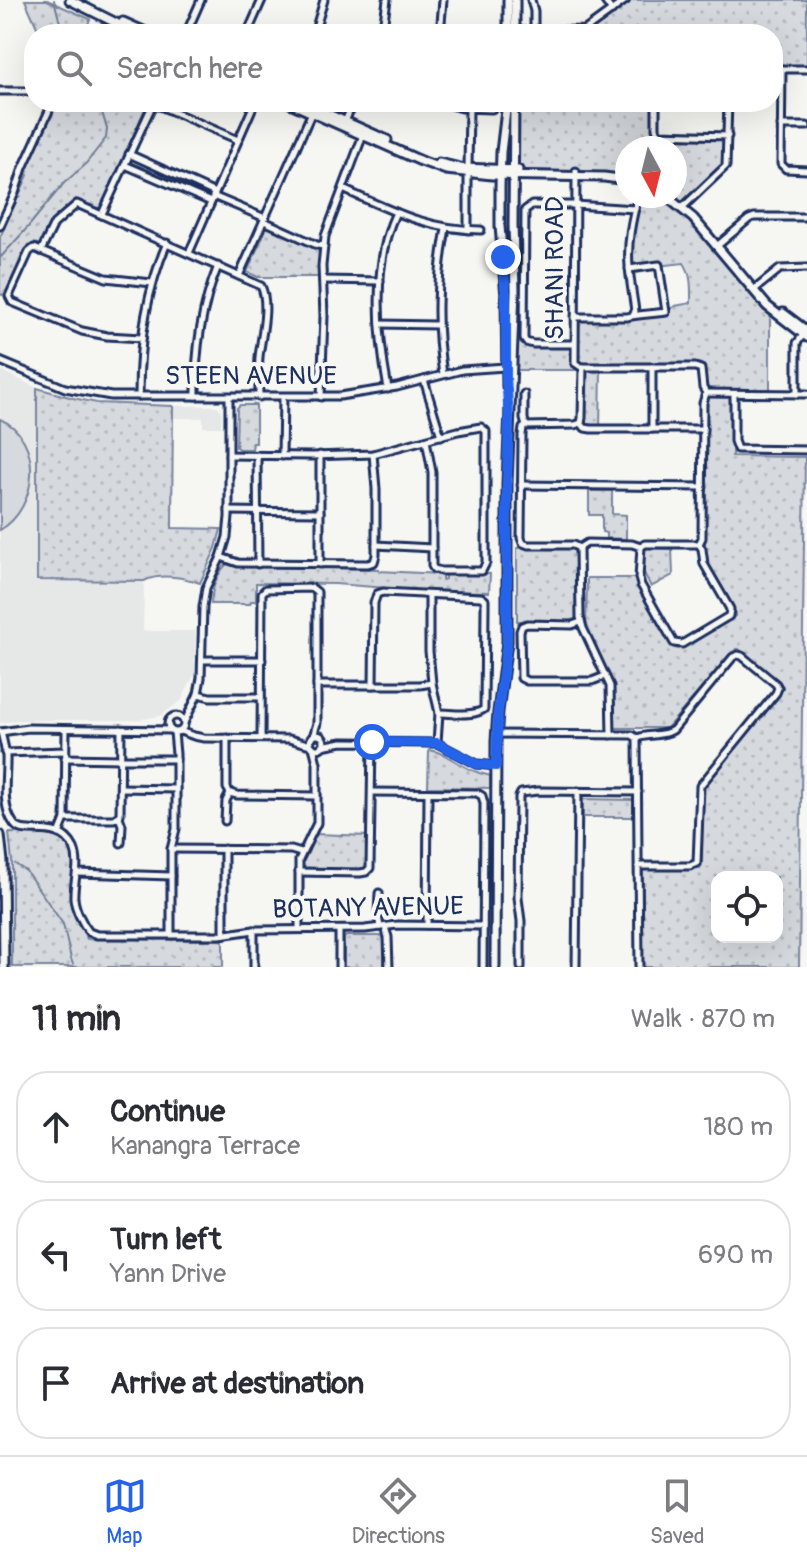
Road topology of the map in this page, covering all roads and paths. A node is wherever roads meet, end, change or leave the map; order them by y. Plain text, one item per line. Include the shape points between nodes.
1 (70, 0) edge
2 (201, 0) edge
3 (262, 0) edge
4 (324, 0) edge
5 (387, 0) edge
6 (443, 0) edge
7 (508, 0) edge
8 (515, 0) edge
9 (531, 0) edge
10 (604, 0) edge
11 (626, 0) edge
12 (87, 9) junction
13 (612, 11) junction
14 (114, 24) edge
15 (128, 24) edge
16 (190, 24) edge
17 (251, 24) edge
18 (317, 24) edge
19 (383, 24) edge
20 (441, 24) edge
21 (511, 24) edge
22 (513, 24) edge
23 (534, 24) edge
24 (596, 24) edge
25 (783, 69) edge
26 (807, 69) edge
27 (0, 91) edge
28 (24, 91) edge
29 (48, 112) edge
30 (148, 112) edge
31 (174, 112) edge
32 (251, 112) edge
33 (312, 112) edge
34 (317, 112) edge
35 (349, 112) edge
36 (469, 112) edge
37 (506, 112) edge
38 (514, 112) edge
39 (656, 112) edge
40 (728, 112) edge
41 (781, 112) edge
42 (344, 124) junction
43 (781, 126) junction
44 (807, 126) edge
45 (364, 133) junction
46 (728, 136) junction
47 (238, 140) junction
48 (129, 154) junction
49 (125, 165) junction
50 (807, 170) edge
51 (466, 171) junction
52 (500, 172) junction
53 (514, 172) junction
54 (576, 174) junction
55 (615, 177) edge
56 (343, 189) junction
57 (213, 197) junction
58 (687, 203) edge
59 (575, 205) junction
60 (686, 208) edge
61 (635, 209) joint
62 (396, 212) junction
63 (102, 214) junction
64 (807, 217) edge
65 (264, 219) junction
66 (0, 226) edge
67 (446, 228) junction
68 (468, 230) junction
69 (481, 230) dead end
70 (167, 243) junction
71 (719, 245) junction
72 (324, 246) junction
73 (41, 251) junction
74 (189, 253) junction
75 (218, 266) junction
76 (807, 268) edge
77 (629, 269) junction
78 (239, 276) junction
79 (323, 280) junction
80 (380, 281) junction
81 (152, 283) junction
82 (755, 289) junction
83 (634, 314) junction
84 (575, 317) junction
85 (380, 324) junction
86 (437, 325) junction
87 (806, 334) edge
88 (142, 338) junction
89 (574, 344) junction
90 (0, 361) edge
91 (580, 366) junction
92 (505, 367) junction
93 (652, 367) junction
94 (443, 374) junction
95 (424, 380) junction
96 (388, 389) junction
97 (706, 393) junction
98 (524, 394) dead end
99 (734, 394) junction
100 (797, 394) junction
101 (807, 394) edge
102 (139, 396) junction
103 (196, 396) junction
104 (229, 397) junction
105 (259, 397) junction
106 (283, 397) junction
107 (321, 397) junction
108 (509, 416) junction
109 (581, 423) junction
110 (526, 426) junction
111 (652, 429) junction
112 (703, 429) junction
113 (441, 436) junction
114 (426, 440) junction
115 (807, 450) edge
116 (373, 454) junction
117 (229, 455) junction
118 (257, 455) junction
119 (320, 455) junction
120 (282, 456) junction
121 (521, 485) junction
122 (703, 487) junction
123 (229, 511) junction
124 (257, 511) junction
125 (320, 512) junction
126 (699, 544) junction
127 (376, 545) junction
128 (641, 547) junction
129 (432, 548) junction
130 (579, 548) junction
131 (221, 557) junction
132 (258, 564) junction
133 (320, 564) junction
134 (429, 595) junction
135 (581, 622) junction
136 (203, 660) junction
137 (262, 660) junction
138 (605, 676) junction
139 (432, 683) junction
140 (317, 685) junction
141 (373, 685) junction
142 (198, 694) junction
143 (261, 697) junction
144 (439, 713) junction
145 (182, 722) junction
146 (317, 723) junction
147 (66, 729) junction
148 (121, 729) junction
149 (173, 729) junction
150 (0, 732) edge
151 (496, 734) junction
152 (611, 735) junction
153 (199, 737) junction
154 (313, 737) junction
155 (322, 737) junction
156 (227, 738) junction
157 (261, 738) junction
158 (637, 738) junction
159 (296, 740) junction
160 (342, 742) junction
161 (372, 742) junction
162 (437, 743) junction
163 (312, 746) junction
164 (322, 747) junction
165 (5, 753) junction
166 (65, 755) junction
167 (121, 759) junction
168 (176, 759) junction
169 (317, 763) junction
170 (496, 766) junction
171 (121, 788) junction
172 (176, 789) junction
173 (578, 791) junction
174 (372, 792) junction
175 (638, 792) junction
176 (230, 793) junction
177 (428, 793) junction
178 (317, 796) junction
179 (119, 817) junction
180 (65, 819) junction
181 (225, 821) dead end
182 (59, 834) junction
183 (0, 835) edge
184 (121, 843) dead end
185 (171, 849) junction
186 (224, 849) junction
187 (301, 853) junction
188 (639, 866) junction
189 (299, 872) junction
190 (77, 873) junction
191 (2, 875) edge
192 (171, 876) junction
193 (379, 893) dead end
194 (427, 925) junction
195 (483, 926) junction
196 (383, 927) junction
197 (299, 929) junction
198 (254, 930) junction
199 (339, 930) junction
200 (171, 934) junction
201 (224, 934) junction
202 (4, 967) edge
203 (254, 967) edge
204 (339, 967) edge
205 (389, 967) edge
206 (483, 967) edge
207 (497, 967) edge
208 (521, 967) edge
209 (576, 967) edge
210 (639, 967) edge

1 - 12 street
2 - 16 street
3 - 17 street
4 - 18 street
5 - 19 street
6 - 20 street
7 - 21 street
8 - 22 street
9 - 23 street
10 - 13 street
11 - 13 street
12 - 14 street
12 - 15 street
13 - 24 street
25 - 26 street
27 - 28 street
29 - 66 street
30 - 48 street
31 - 47 street
32 - 47 street
33 - 65 street
34 - 42 street
35 - 42 street
36 - 51 street
37 - 52 street
38 - 53 street
39 - 46 street via 658,134
40 - 46 street
41 - 43 street
42 - 45 street
43 - 44 street
43 - 50 street via 781,166
45 - 51 street
45 - 51 street via 433,166
45 - 56 street
46 - 58 street via 726,167
47 - 57 street
48 - 49 street
48 - 57 street
49 - 57 street
49 - 63 street
51 - 52 street
51 - 68 street
52 - 53 street
52 - 92 street
53 - 54 street
53 - 108 street
54 - 55 street
54 - 59 street, SHANI ROAD
56 - 62 street
56 - 72 street
57 - 65 street
57 - 74 street
59 - 61 street
59 - 84 street, SHANI ROAD
59 - 89 street via 525,209 523,297 526,342
60 - 71 street
61 - 77 street
62 - 67 street
62 - 80 street
63 - 70 street
63 - 73 street via 74,205 54,224
64 - 71 street via 754,217
65 - 72 street
65 - 78 street
67 - 68 street
67 - 86 street
68 - 69 street
70 - 74 street
70 - 81 street
71 - 82 street
72 - 79 street
73 - 81 street via 106,278
73 - 88 street via 29,252 11,301 82,331
74 - 75 street
75 - 78 street
75 - 103 street via 204,310
76 - 82 street via 780,269
77 - 83 street
77 - 83 street via 659,265 666,312
78 - 105 street via 264,291
79 - 80 street
79 - 107 street
80 - 85 street
81 - 88 street
82 - 87 street via 767,306
83 - 84 street
84 - 89 street, SHANI ROAD
85 - 86 street
85 - 96 street
86 - 94 street
87 - 100 street via 797,343
88 - 102 street
89 - 91 street, SHANI ROAD
90 - 102 street, STEEN AVENUE via 65,388
91 - 93 street
91 - 109 street, SHANI ROAD
92 - 94 street, STEEN AVENUE
92 - 108 street
93 - 97 street via 701,369
93 - 111 street
94 - 95 street, STEEN AVENUE
95 - 96 street, STEEN AVENUE
95 - 113 street
96 - 107 street, STEEN AVENUE
97 - 99 street
97 - 112 street
98 - 110 street
99 - 100 street
99 - 115 street via 737,449
100 - 101 street
102 - 103 street, STEEN AVENUE
103 - 104 street, STEEN AVENUE
104 - 105 street, STEEN AVENUE
104 - 117 street
105 - 106 street, STEEN AVENUE
106 - 107 street, STEEN AVENUE
106 - 120 street
108 - 151 street via 507,642
109 - 110 street
109 - 111 street via 591,429
110 - 121 street
111 - 112 street
112 - 122 street
113 - 114 street
113 - 129 street via 476,427 486,431 485,566 479,571 437,571
114 - 116 street
114 - 129 street via 432,472
116 - 119 street
116 - 127 street
117 - 118 street
117 - 123 street
118 - 120 street
118 - 124 street
119 - 120 street
119 - 125 street
121 - 122 street
121 - 130 street via 522,542
122 - 126 street
123 - 124 street
123 - 131 street
124 - 125 street
124 - 132 street
125 - 133 street
126 - 128 street
126 - 128 street via 730,614 679,644 641,585
127 - 129 street
127 - 133 street via 371,564
128 - 130 street via 587,543
130 - 135 street
131 - 132 street
131 - 136 street via 204,595
132 - 133 street
134 - 139 street
134 - 141 street via 375,596
134 - 144 street via 478,596 485,602 484,709
135 - 138 street
135 - 138 street via 522,626 521,678 592,681
136 - 137 street
136 - 142 street
137 - 140 street via 264,590 315,589
137 - 143 street
138 - 152 street via 611,690
139 - 141 street
139 - 144 street
140 - 141 street
140 - 146 street
142 - 143 street
142 - 145 street
143 - 157 street
144 - 162 street
145 - 149 street
145 - 149 street via 174,717
145 - 153 street
146 - 154 street
146 - 155 street
147 - 148 street
147 - 150 street
147 - 166 street
148 - 149 street
148 - 167 street
149 - 153 street
149 - 168 street
150 - 165 street
151 - 152 street
151 - 170 street
152 - 158 street
153 - 156 street
154 - 155 street
154 - 159 street
154 - 163 street
155 - 160 street
155 - 164 street
156 - 157 street
156 - 176 street
157 - 159 street
158 - 175 street
158 - 188 street via 673,730 735,655 777,686 700,786 697,863
159 - 163 street
160 - 161 street
160 - 164 street
161 - 162 street
161 - 174 street
162 - 170 street via 477,764
163 - 164 street
163 - 169 street
164 - 169 street
165 - 166 street
165 - 182 street via 5,794 13,823
166 - 167 street
166 - 180 street
167 - 168 street
167 - 171 street
168 - 172 street
169 - 178 street
170 - 207 street
171 - 172 street
171 - 179 street
172 - 185 street
173 - 175 street
173 - 208 street via 527,791 520,796
173 - 209 street
174 - 177 street
174 - 189 street via 369,869
175 - 188 street
176 - 178 street
176 - 181 street
177 - 194 street
177 - 195 street via 477,793 484,798
178 - 187 street via 316,827
179 - 180 street
179 - 184 street
180 - 182 street
182 - 190 street via 74,848
183 - 191 street
185 - 186 street
185 - 192 street
186 - 187 street
186 - 201 street
187 - 189 street
188 - 210 street
189 - 197 street
190 - 192 street
190 - 200 street, BOTANY AVENUE via 75,904 92,934
191 - 202 street
192 - 200 street
193 - 196 street
194 - 195 street, BOTANY AVENUE
194 - 196 street, BOTANY AVENUE
195 - 206 street
196 - 199 street, BOTANY AVENUE
196 - 205 street
197 - 198 street, BOTANY AVENUE
197 - 199 street, BOTANY AVENUE
198 - 201 street, BOTANY AVENUE
198 - 203 street
199 - 204 street
200 - 201 street, BOTANY AVENUE

